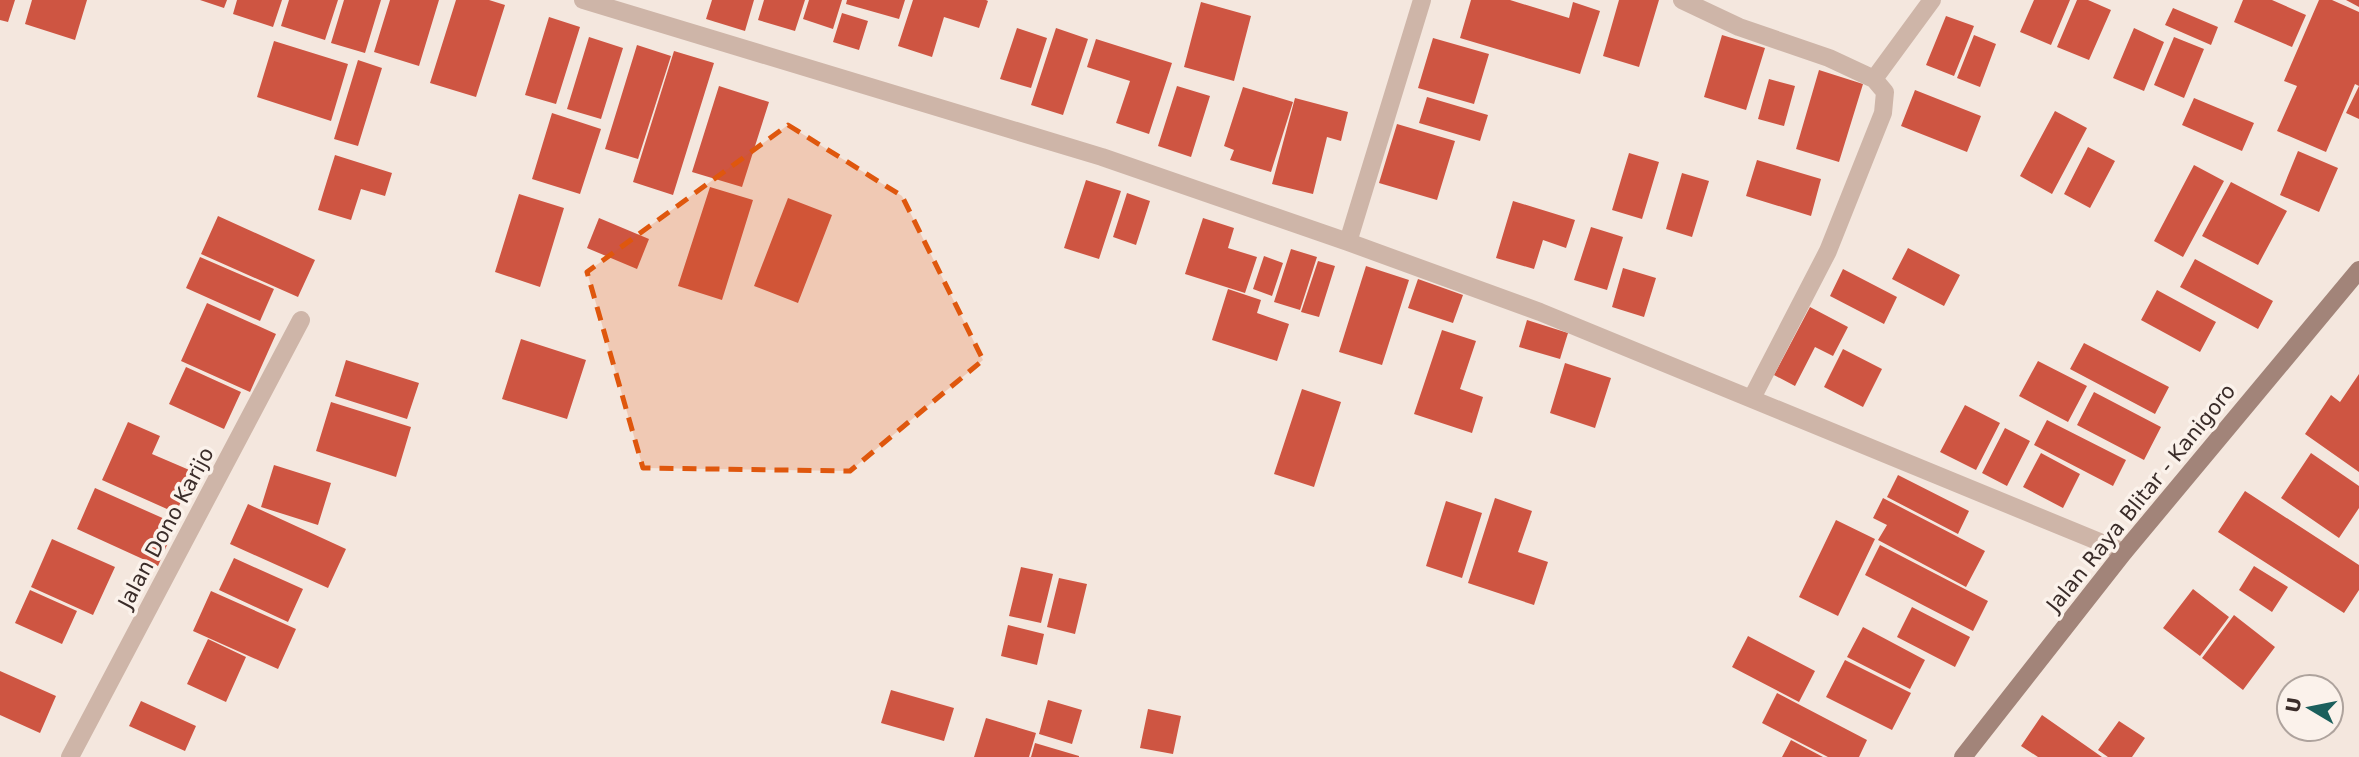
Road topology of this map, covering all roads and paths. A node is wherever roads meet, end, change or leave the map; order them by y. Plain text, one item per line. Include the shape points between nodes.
1 (583, 0) edge
2 (1422, 0) edge
3 (1682, 0) edge
4 (1931, 0) edge
5 (1874, 79) junction
6 (1348, 242) junction
7 (2359, 270) edge
8 (301, 320) dead end
9 (1752, 398) junction
10 (2124, 552) junction
11 (70, 757) edge
12 (1963, 757) edge

1 - 6 street via 1102,157
2 - 6 street
3 - 5 street
4 - 5 street
5 - 9 street via 1885,92 1883,113 1828,251
6 - 9 street via 1540,312
7 - 10 main road, Jalan Raya Blitar - Kanigoro
8 - 11 street, Jalan Dono Karijo
9 - 10 street
10 - 12 main road, Jalan Raya Blitar - Kanigoro

